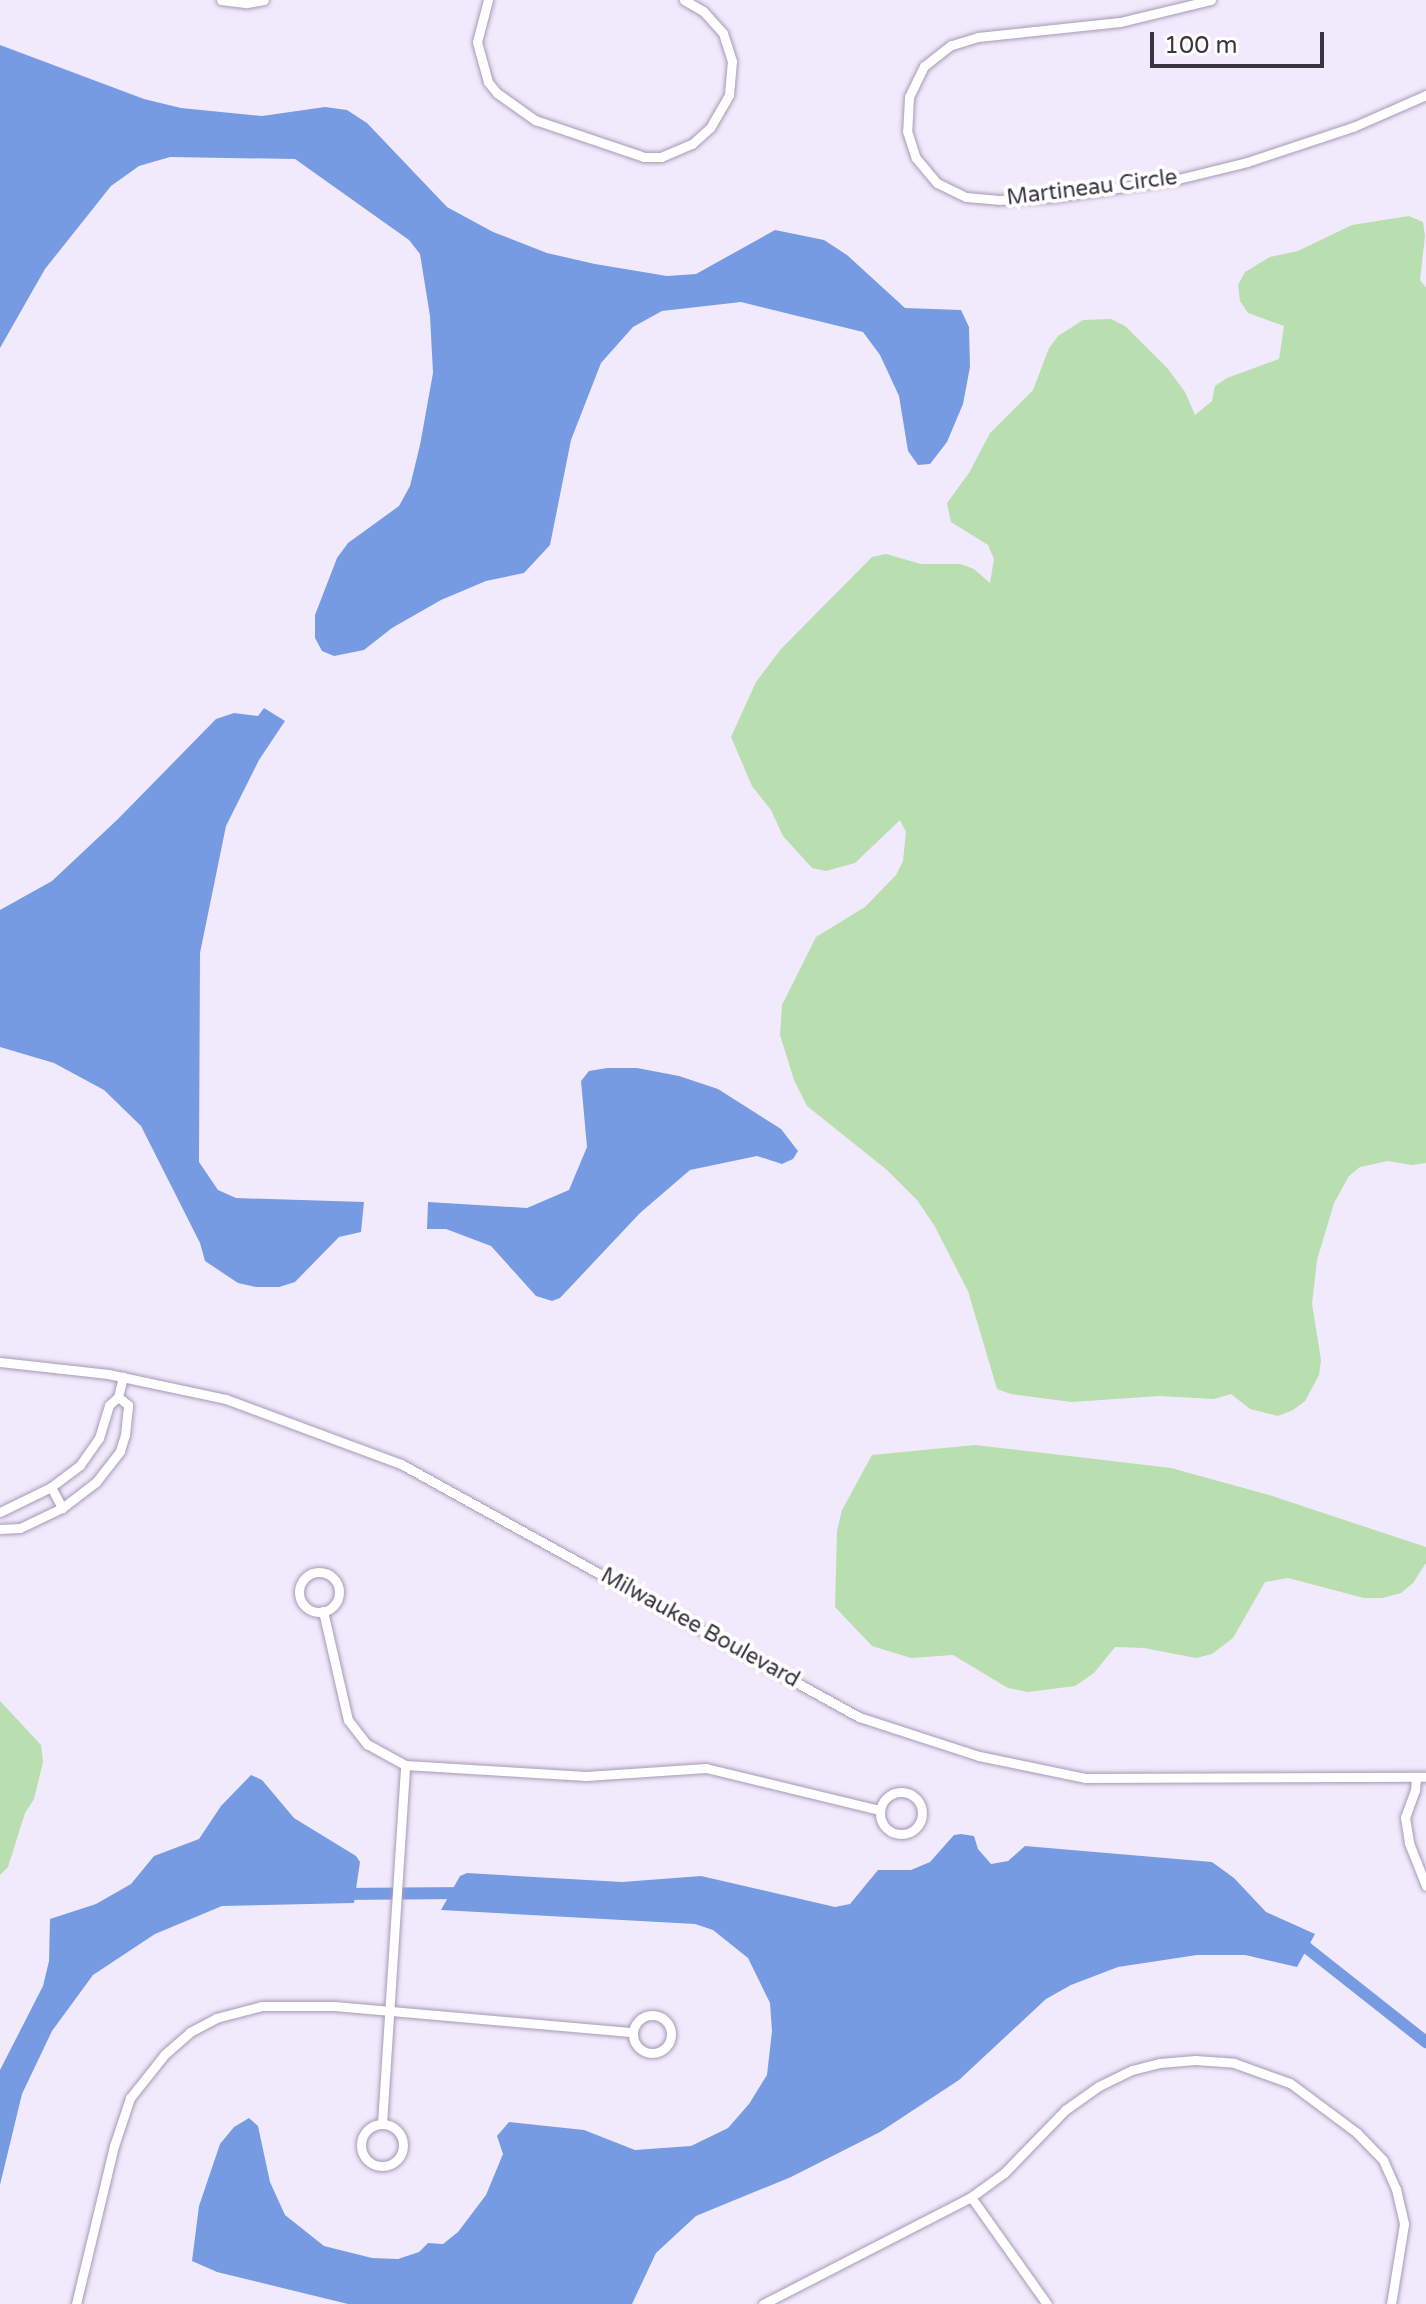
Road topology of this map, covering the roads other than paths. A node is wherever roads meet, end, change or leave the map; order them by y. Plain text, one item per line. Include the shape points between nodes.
1 (221, 0) edge
2 (264, 0) edge
3 (488, 0) edge
4 (684, 0) edge
5 (1211, 0) edge
6 (1426, 95) edge
7 (0, 1362) edge
8 (123, 1377) junction
9 (118, 1397) junction
10 (51, 1487) junction
11 (62, 1508) junction
12 (0, 1512) edge
13 (0, 1529) edge
14 (323, 1611) junction
15 (405, 1765) junction
16 (1421, 1777) edge
17 (1415, 1790) junction
18 (1426, 1798) edge
19 (880, 1810) junction
20 (1423, 1874) edge
21 (1426, 1886) edge
22 (388, 2009) junction
23 (633, 2032) junction
24 (382, 2124) junction
25 (971, 2197) junction
26 (76, 2304) edge
27 (763, 2304) edge
28 (1047, 2304) edge
29 (1391, 2304) edge

1 - 2 street
3 - 4 street via 477,42 488,82 497,93 535,120 652,157 692,144 710,128 729,95 732,61 723,33
5 - 6 street, Martineau Circle via 1120,22 978,37 951,45 924,66 909,97 907,131 916,158 937,183 966,197 1025,200 1086,193 1247,162 1320,139
7 - 8 street, Milwaukee Boulevard
8 - 9 street
8 - 16 street, Milwaukee Boulevard via 226,1399 401,1464 859,1717 979,1756 1085,1778
9 - 10 street via 109,1405 91,1451
9 - 11 street via 128,1405 120,1451 96,1482
10 - 11 street
10 - 12 street
11 - 13 street via 20,1528
14 - 14 street via 336,1603 339,1590 328,1575 316,1573 301,1584 300,1597 307,1608
14 - 15 street via 348,1720 367,1744
15 - 19 street via 586,1776 706,1768
15 - 22 street
16 - 17 street
17 - 18 street
17 - 20 street via 1405,1817
19 - 19 street via 886,1828 897,1834 916,1828 922,1815 918,1801 906,1793 892,1794
20 - 21 street
22 - 23 street
22 - 24 street
22 - 26 street via 287,2004 239,2010 190,2032 165,2054 141,2081 122,2120
23 - 23 street via 643,2018 654,2016 665,2021 671,2037 665,2048 646,2052 636,2045
24 - 24 street via 367,2129 361,2142 368,2161 381,2166 399,2157 403,2144 398,2131
25 - 27 street
25 - 28 street
25 - 29 street via 1004,2173 1065,2110 1132,2070 1195,2060 1248,2067 1290,2083 1357,2133 1383,2160 1404,2224

